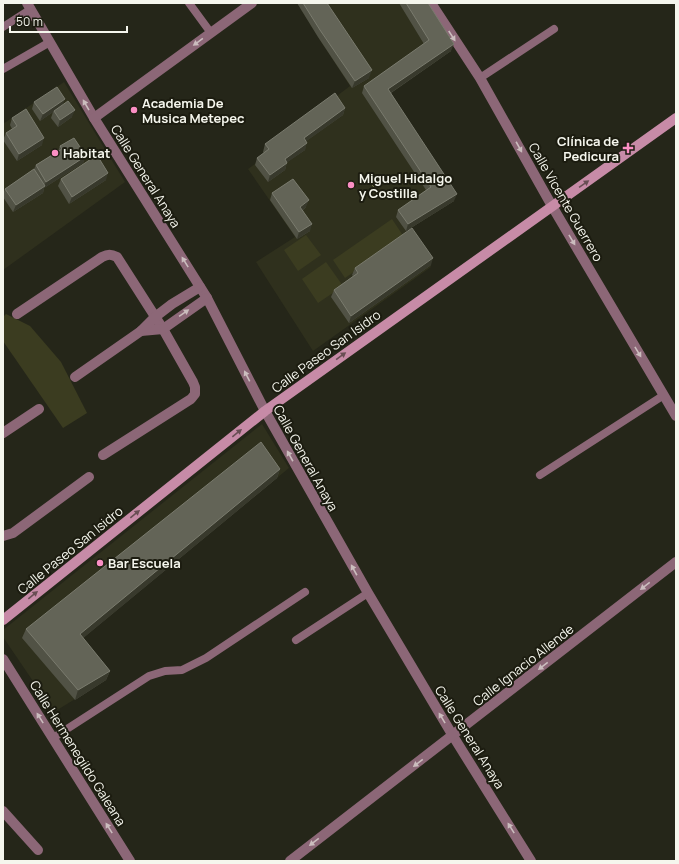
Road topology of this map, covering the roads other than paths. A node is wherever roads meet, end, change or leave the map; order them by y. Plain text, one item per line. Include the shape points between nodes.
1 (190, 3) edge
2 (252, 3) edge
3 (431, 3) edge
4 (29, 6) edge
5 (3, 27) edge
6 (554, 29) dead end
7 (211, 33) junction
8 (50, 42) junction
9 (3, 69) edge
10 (480, 78) junction
11 (94, 118) junction
12 (676, 118) edge
13 (552, 206) junction
14 (200, 287) junction
15 (207, 298) junction
16 (17, 314) dead end
17 (155, 317) junction
18 (162, 329) junction
19 (141, 331) junction
20 (75, 377) dead end
21 (664, 395) junction
22 (39, 409) dead end
23 (265, 411) junction
24 (676, 416) edge
25 (3, 433) edge
26 (103, 455) dead end
27 (540, 475) dead end
28 (89, 477) dead end
29 (3, 536) edge
30 (676, 562) edge
31 (305, 592) dead end
32 (368, 593) junction
33 (3, 620) edge
34 (296, 640) dead end
35 (3, 660) edge
36 (453, 736) junction
37 (53, 738) junction
38 (3, 810) edge
39 (38, 850) dead end
40 (130, 861) edge
41 (290, 861) edge
42 (532, 861) edge

1 - 7 lane
2 - 7 street
3 -> 10 street, Calle Vicente Guerrero
4 - 5 lane
4 - 8 street, Calle General Anaya
6 - 10 lane
7 -> 11 street
8 - 9 lane
11 -> 8 street, Calle General Anaya
10 -> 13 street, Calle Vicente Guerrero
14 -> 11 street, Calle General Anaya
13 -> 12 main road, Calle Paseo San Isidro
13 -> 21 street, Calle Vicente Guerrero
23 -> 13 main road, Calle Paseo San Isidro
14 - 15 street, Calle General Anaya
14 - 17 street
18 -> 15 street
23 -> 15 street, Calle General Anaya
16 - 17 street via 107,254 112,254 117,257
17 - 18 street
17 - 19 street
18 - 19 street
18 - 26 street via 193,382 195,394
19 - 20 street
21 - 24 street, Calle Vicente Guerrero
21 - 27 lane
22 - 25 street
32 -> 23 street, Calle General Anaya
33 -> 23 main road, Calle Paseo San Isidro
28 - 29 street via 13,533
30 -> 36 street, Calle Ignacio Allende
31 - 37 lane via 206,658 182,670 165,671 150,676
32 - 34 lane
36 -> 32 street, Calle General Anaya
37 -> 35 street, Calle Hermenegildo Galeana
36 -> 41 street, Calle Ignacio Allende
42 -> 36 street, Calle General Anaya
40 -> 37 street, Calle Hermenegildo Galeana
38 - 39 street

